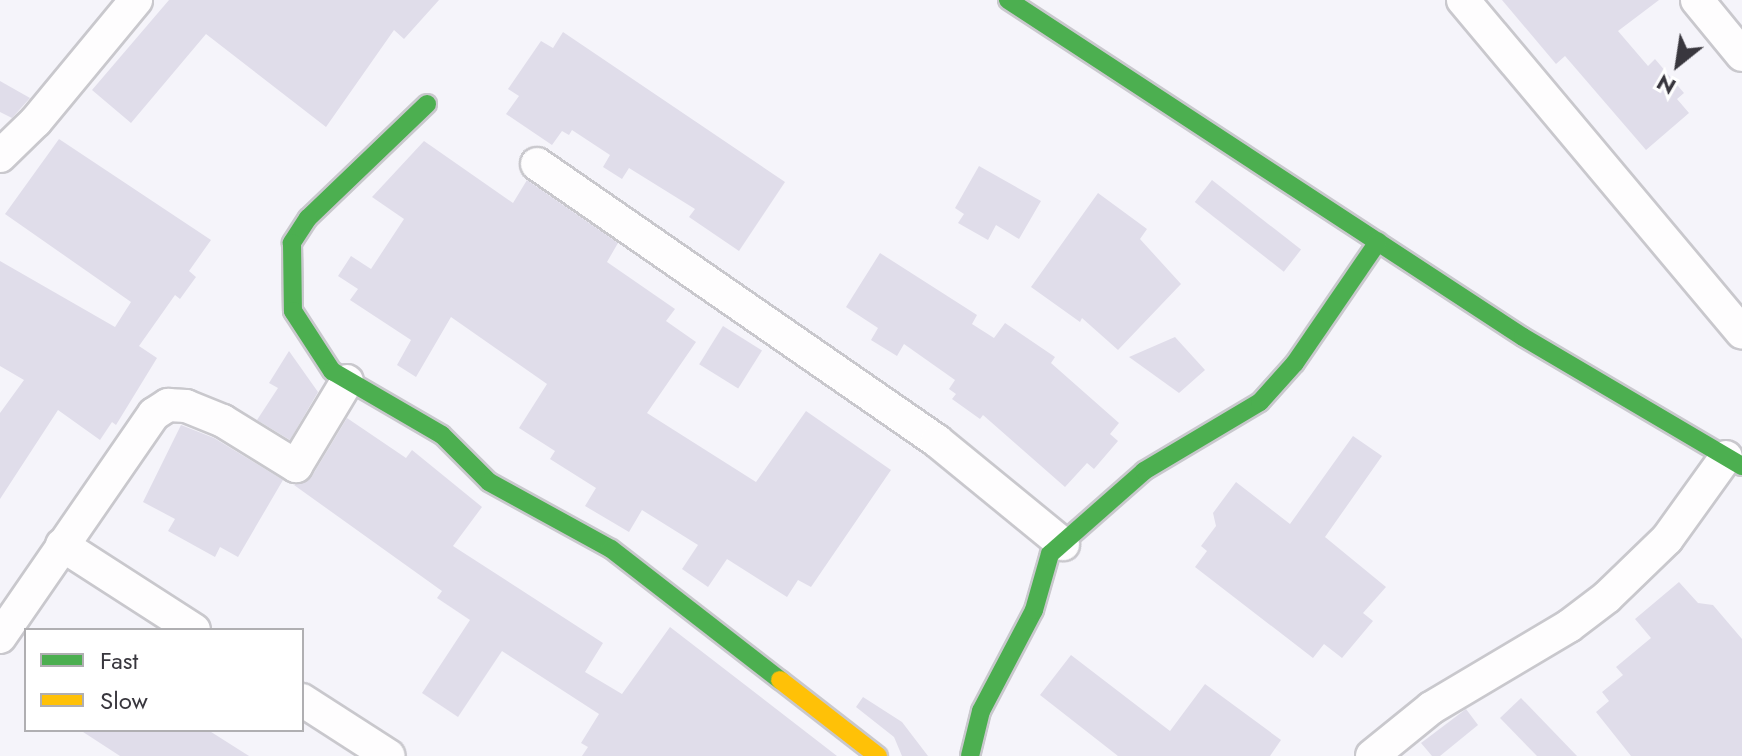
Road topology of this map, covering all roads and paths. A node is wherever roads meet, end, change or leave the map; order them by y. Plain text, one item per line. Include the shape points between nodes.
1 (136, 0) edge
2 (1008, 0) edge
3 (1463, 0) edge
4 (1697, 0) edge
5 (1742, 55) edge
6 (427, 104) dead end
7 (0, 156) edge
8 (537, 164) dead end
9 (1378, 242) junction
10 (1739, 324) edge
11 (347, 381) junction
12 (1734, 462) edge
13 (1063, 544) junction
14 (62, 545) junction
15 (191, 628) edge
16 (0, 637) edge
17 (304, 701) edge
18 (389, 756) edge
19 (878, 756) edge
20 (970, 756) edge
21 (1372, 756) edge

1 - 7 street via 36,121
2 - 9 street
3 - 10 street
4 - 5 street
6 - 11 street via 308,218 292,243 293,311 332,371
8 - 13 street via 937,441
9 - 12 street via 1523,337
9 - 13 street via 1302,353 1260,402 1144,471
11 - 14 street via 296,466 223,421 186,406 168,405 154,414
11 - 19 street via 442,435 489,482 611,549
12 - 21 street via 1607,597 1569,626 1431,708
13 - 20 street via 1050,554 1034,610 981,711
14 - 15 street
14 - 16 street
17 - 18 street

